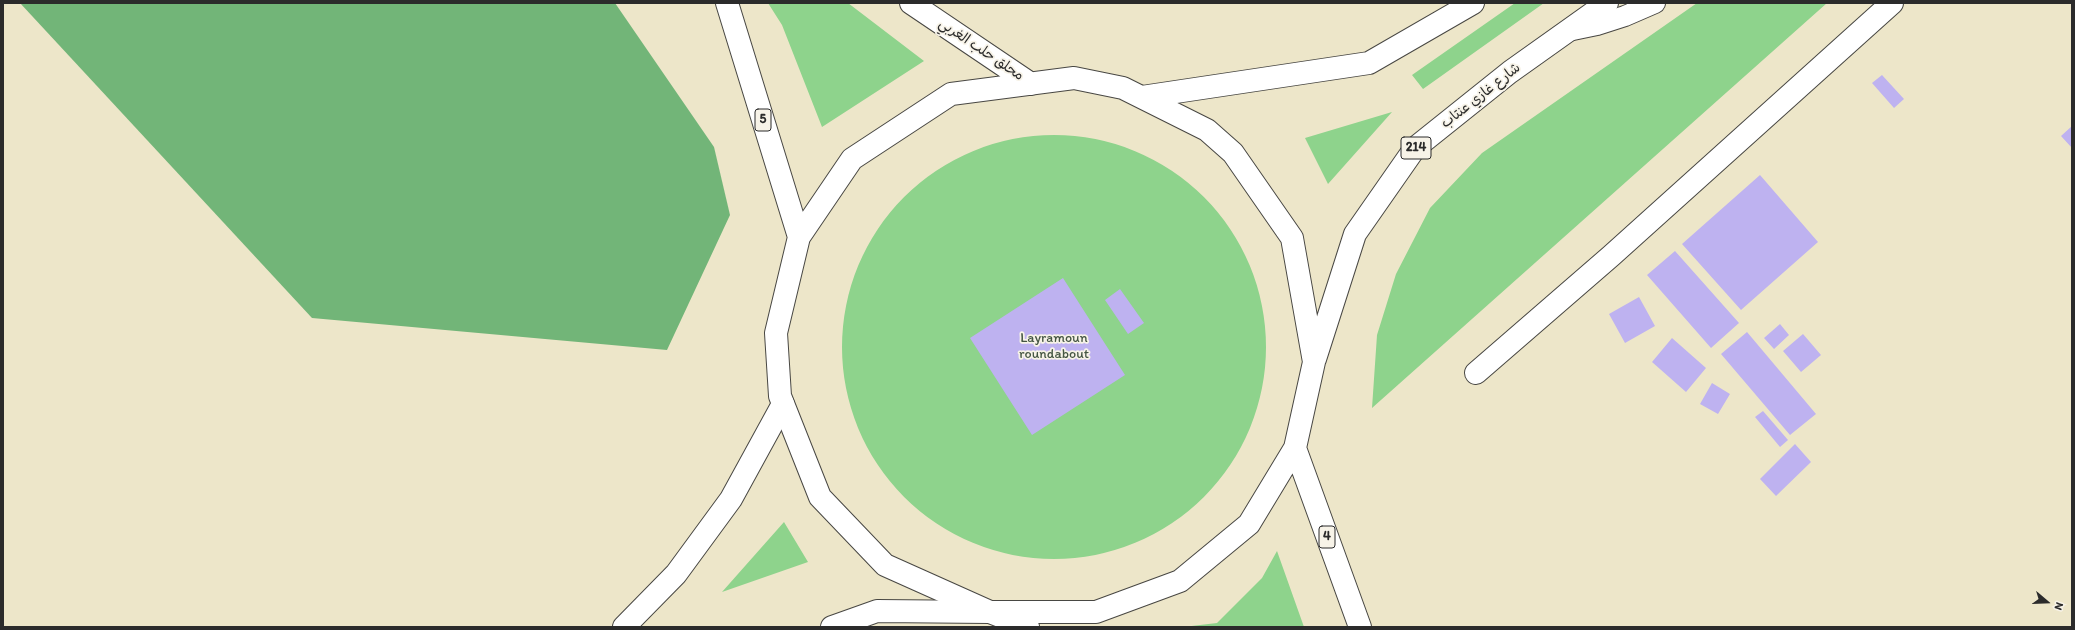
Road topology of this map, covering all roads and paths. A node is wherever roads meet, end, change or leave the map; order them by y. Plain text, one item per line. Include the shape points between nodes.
1 (727, 3) edge
2 (911, 3) edge
3 (1473, 3) edge
4 (1607, 3) edge
5 (1655, 3) edge
6 (1892, 3) edge
7 (1568, 31) junction
8 (1031, 84) junction
9 (1142, 97) junction
10 (799, 238) junction
11 (1314, 362) junction
12 (1476, 373) dead end
13 (783, 404) junction
14 (1295, 448) junction
15 (990, 612) junction
16 (624, 627) edge
17 (832, 627) edge
18 (1028, 627) edge
19 (1360, 627) edge

1 - 10 main road, 5
2 - 8 main road, محلق حلب الغربي
3 - 9 main road via 1369,63
4 - 7 main road, شارع غازي عنتاب / 214
5 - 7 lane via 1625,16
6 - 12 main road via 1611,256
7 - 11 main road, شارع غازي عنتاب / 214 via 1510,72 1416,148 1355,234
8 - 9 main road via 1074,78 1123,88
8 - 10 main road via 951,94 858,155 852,159
9 - 11 main road via 1207,130 1233,153 1292,238
10 - 13 main road via 776,333 780,396
11 - 14 main road, شارع غازي عنتاب
13 - 15 main road via 820,497 885,565
13 - 16 main road via 731,499 676,574
14 - 15 main road via 1248,524 1180,581 1096,612
14 - 19 main road, 4
15 - 17 main road via 877,611
15 - 18 main road

